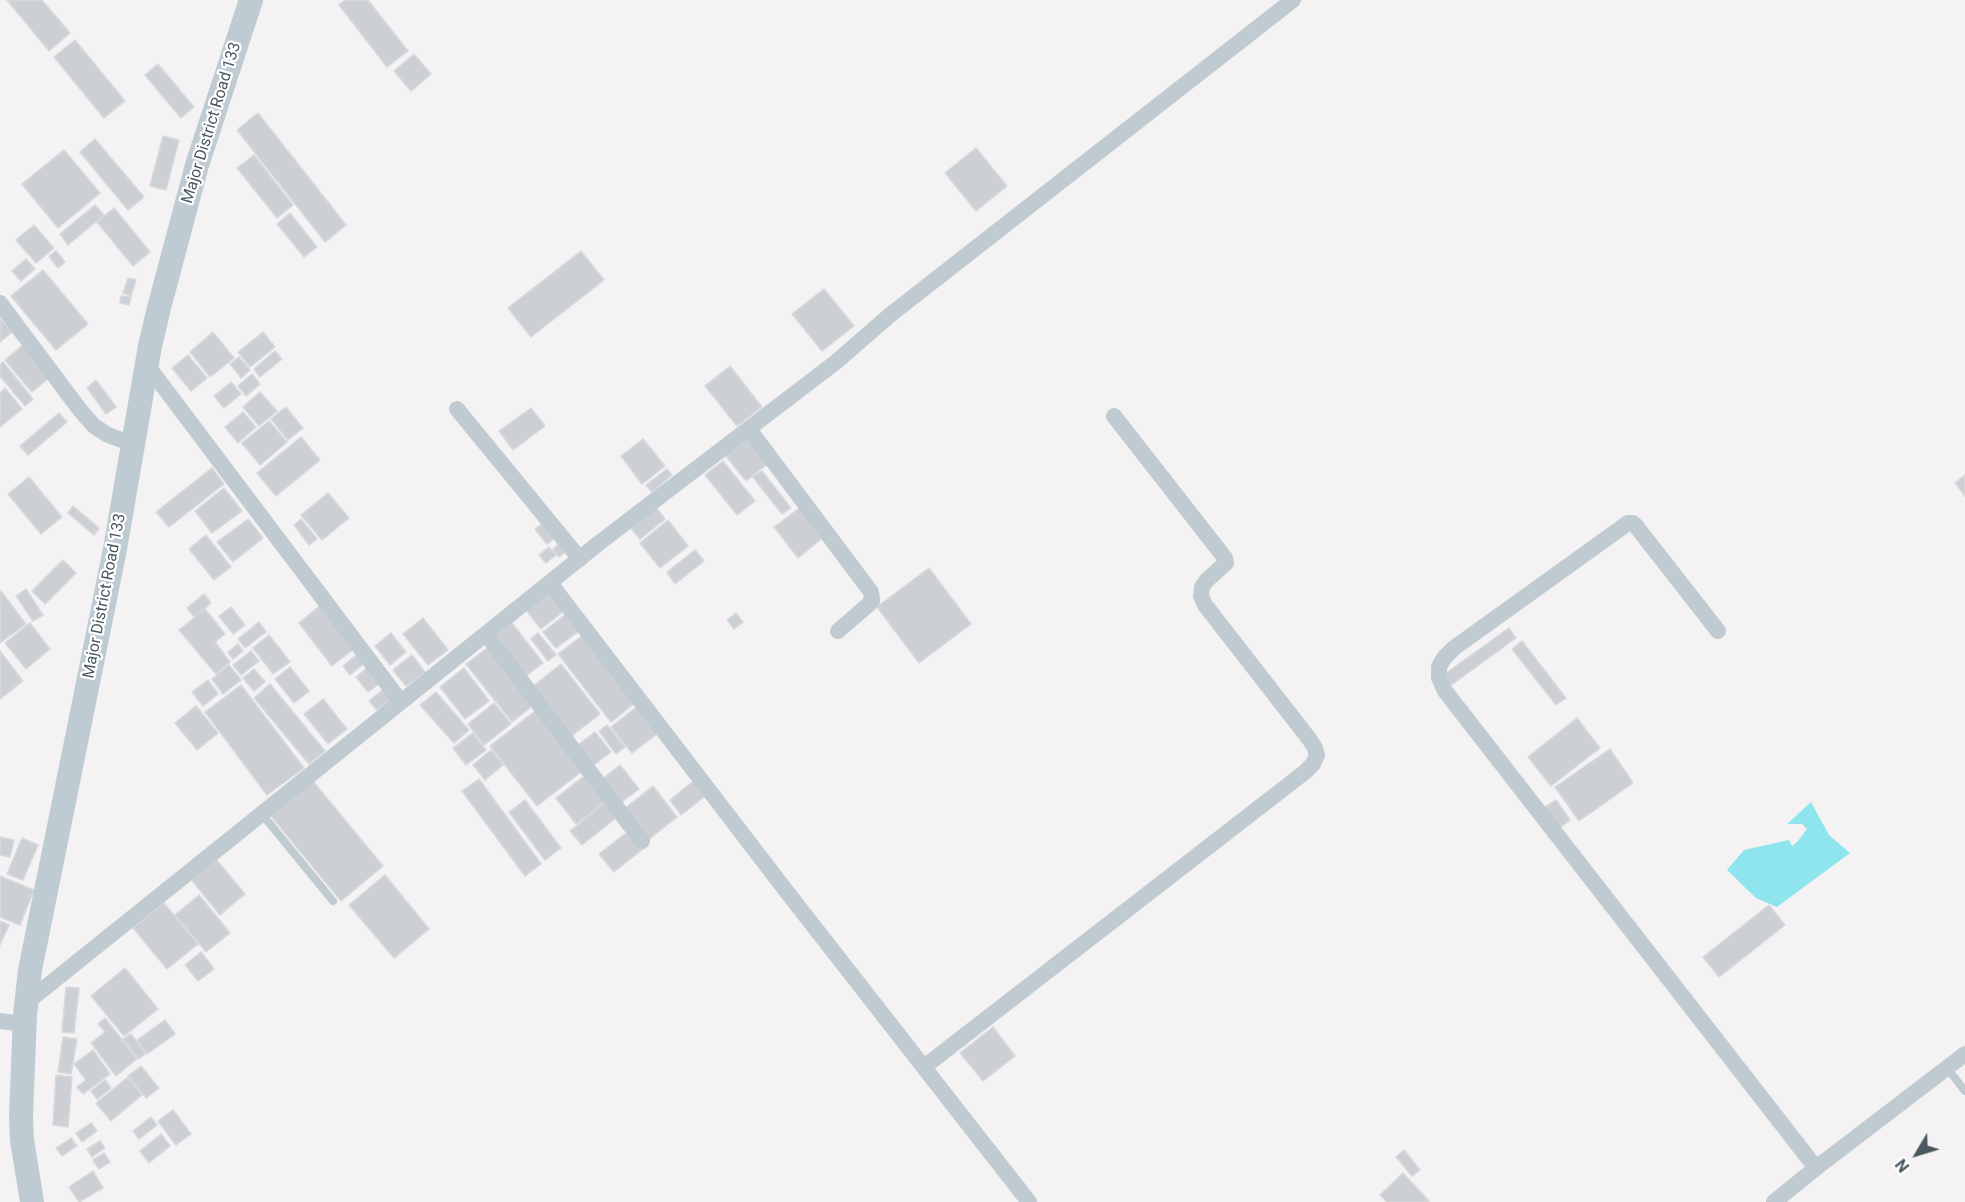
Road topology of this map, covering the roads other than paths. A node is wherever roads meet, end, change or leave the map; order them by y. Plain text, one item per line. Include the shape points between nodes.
1 (251, 0) edge
2 (1293, 0) edge
3 (0, 303) edge
4 (147, 365) junction
5 (457, 409) dead end
6 (1114, 416) dead end
7 (749, 429) junction
8 (133, 444) junction
9 (580, 559) junction
10 (550, 583) junction
11 (838, 631) dead end
12 (1718, 631) dead end
13 (486, 634) junction
14 (400, 702) junction
15 (261, 813) junction
16 (642, 841) dead end
17 (333, 902) dead end
18 (26, 1014) junction
19 (0, 1021) edge
20 (1965, 1054) edge
21 (924, 1067) junction
22 (1947, 1068) junction
23 (1965, 1091) edge
24 (1815, 1168) junction
25 (32, 1202) edge
26 (1029, 1202) edge
27 (1774, 1202) edge

1 - 4 main road, Major District Road 133 via 198,165
2 - 7 street
3 - 8 street via 94,426
4 - 8 main road, Major District Road 133
4 - 14 street
5 - 9 street
6 - 21 street via 1225,558 1226,563 1202,587 1205,605 1310,740 1317,755 1305,772
7 - 9 street
7 - 11 street via 871,592 872,601
8 - 18 main road, Major District Road 133 via 30,970
9 - 10 street
10 - 13 street
10 - 21 street
12 - 24 street via 1636,526 1628,523 1454,648 1439,667 1439,678
13 - 14 street
13 - 16 street
14 - 15 street
15 - 17 lane
15 - 18 street
18 - 19 street
18 - 25 main road, Major District Road 133 via 21,1117
20 - 22 street
21 - 26 street
22 - 23 lane
22 - 24 street
24 - 27 street

